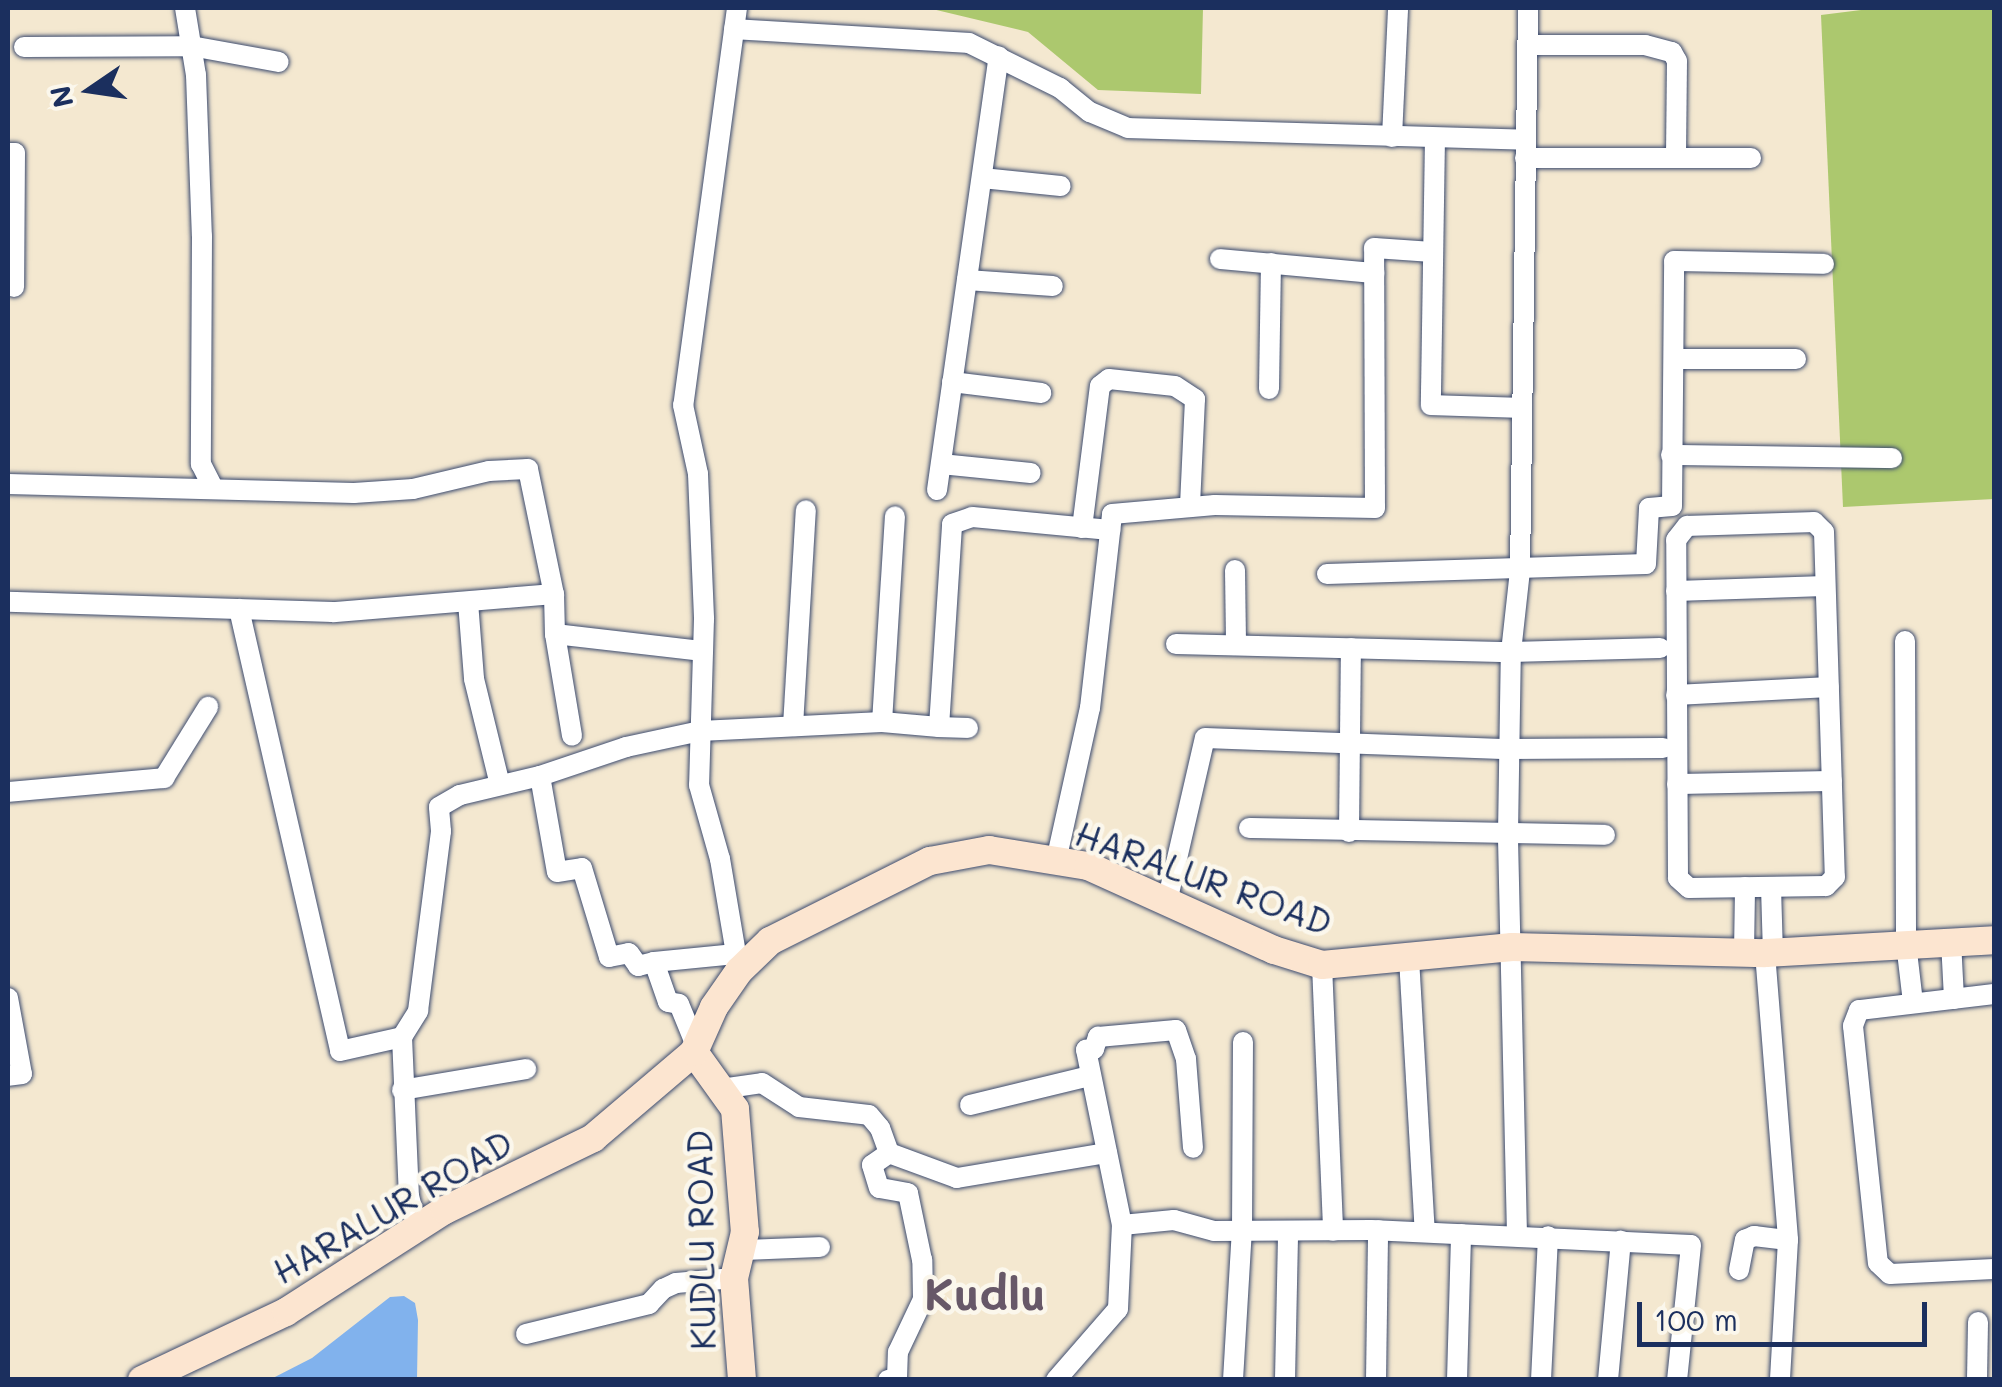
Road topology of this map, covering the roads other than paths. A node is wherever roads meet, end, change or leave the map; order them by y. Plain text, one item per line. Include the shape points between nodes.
1 (185, 8) edge
2 (737, 8) edge
3 (1398, 8) edge
4 (1528, 8) edge
5 (734, 29) junction
6 (1527, 45) junction
7 (191, 46) junction
8 (24, 47) dead end
9 (999, 56) junction
10 (279, 62) dead end
11 (1392, 137) junction
12 (1435, 138) junction
13 (1525, 149) junction
14 (8, 152) edge
15 (1676, 158) junction
16 (1751, 158) dead end
17 (982, 178) junction
18 (1061, 186) dead end
19 (1434, 252) junction
20 (1220, 259) dead end
21 (1271, 263) junction
22 (1824, 264) dead end
23 (1374, 273) junction
24 (967, 280) junction
25 (1053, 286) dead end
26 (14, 287) dead end
27 (1674, 360) junction
28 (1796, 360) dead end
29 (952, 382) junction
30 (1270, 389) dead end
31 (1041, 393) dead end
32 (1522, 408) junction
33 (1671, 455) junction
34 (1892, 458) dead end
35 (941, 464) junction
36 (1031, 473) dead end
37 (8, 484) edge
38 (214, 490) junction
39 (937, 490) dead end
40 (1190, 507) junction
41 (806, 510) dead end
42 (895, 516) dead end
43 (1082, 528) junction
44 (1110, 530) junction
45 (1235, 570) dead end
46 (1520, 571) junction
47 (1327, 574) dead end
48 (1825, 586) junction
49 (1676, 592) junction
50 (554, 594) junction
51 (8, 602) edge
52 (468, 602) junction
53 (240, 609) junction
54 (556, 634) junction
55 (1905, 641) dead end
56 (1176, 644) dead end
57 (1236, 645) junction
58 (1351, 648) junction
59 (1660, 648) dead end
60 (702, 651) junction
61 (1511, 652) junction
62 (1829, 687) junction
63 (1676, 695) junction
64 (208, 707) dead end
65 (882, 722) junction
66 (793, 726) junction
67 (939, 727) junction
68 (968, 728) dead end
69 (700, 731) junction
70 (572, 736) dead end
71 (1351, 743) junction
72 (1663, 748) dead end
73 (1509, 749) junction
74 (540, 776) junction
75 (1832, 781) junction
76 (1676, 784) junction
77 (500, 785) junction
78 (8, 792) edge
79 (1249, 828) dead end
80 (1349, 832) junction
81 (1508, 834) junction
82 (1605, 836) dead end
83 (1056, 861) junction
84 (1771, 886) junction
85 (1745, 887) junction
86 (1167, 902) junction
87 (1994, 940) edge
88 (1951, 941) junction
89 (1906, 943) junction
90 (1512, 947) junction
91 (1761, 953) junction
92 (1409, 958) junction
93 (654, 962) junction
94 (738, 963) junction
95 (1322, 965) junction
96 (1994, 994) edge
97 (8, 998) edge
98 (1954, 998) junction
99 (1914, 1003) junction
100 (402, 1037) junction
101 (1243, 1042) dead end
102 (694, 1047) junction
103 (526, 1069) dead end
104 (8, 1076) edge
105 (1090, 1076) junction
106 (721, 1089) junction
107 (402, 1090) junction
108 (970, 1105) dead end
109 (1194, 1148) dead end
110 (1107, 1152) junction
111 (889, 1153) junction
112 (1122, 1225) junction
113 (417, 1227) junction
114 (1242, 1230) junction
115 (1378, 1230) junction
116 (1332, 1231) junction
117 (1288, 1232) junction
118 (1425, 1232) junction
119 (1461, 1234) junction
120 (1517, 1236) junction
121 (1548, 1236) junction
122 (1788, 1240) junction
123 (1622, 1241) junction
124 (820, 1247) dead end
125 (738, 1264) junction
126 (1994, 1269) edge
127 (1740, 1270) dead end
128 (1978, 1322) dead end
129 (526, 1334) dead end
130 (142, 1380) edge
131 (742, 1380) edge
132 (888, 1380) edge
133 (1056, 1380) edge
134 (1233, 1380) edge
135 (1285, 1380) edge
136 (1376, 1380) edge
137 (1457, 1380) edge
138 (1541, 1380) edge
139 (1608, 1380) edge
140 (1678, 1380) edge
141 (1780, 1380) edge
142 (1977, 1380) edge

1 - 7 street
2 - 5 street
3 - 11 street
4 - 6 street
5 - 9 street via 969,44
5 - 60 street via 683,405 698,474
6 - 13 street
6 - 15 street via 1645,44 1672,52
7 - 8 street
7 - 10 street
7 - 38 street via 202,236 202,464
9 - 11 street via 1128,128
9 - 17 street
11 - 12 street
12 - 13 street
12 - 19 street
13 - 15 street
13 - 32 street
14 - 26 street via 15,152
15 - 16 street
17 - 18 street
17 - 24 street
19 - 23 street via 1374,248
19 - 32 street via 1431,405
20 - 21 street
21 - 23 street
21 - 30 street
22 - 27 street via 1674,261
23 - 40 street via 1376,508
24 - 25 street
24 - 29 street
27 - 28 street
27 - 33 street
29 - 31 street
29 - 35 street
32 - 46 street
33 - 34 street
33 - 46 street via 1672,506 1649,508 1646,564
35 - 36 street
35 - 39 street
37 - 38 street
38 - 50 street via 413,489 489,470 528,468
40 - 43 street via 1195,399 1175,386 1109,379 1100,386
40 - 44 street via 1112,514
41 - 66 street
42 - 65 street
43 - 44 street
43 - 67 street via 972,517 952,524
44 - 83 street via 1090,708
45 - 57 street
46 - 47 street
46 - 61 street
48 - 49 street
48 - 49 street via 1824,532 1814,522 1687,526 1676,540
48 - 62 street
49 - 63 street
50 - 52 street
50 - 54 street
51 - 53 street
52 - 53 street via 333,612
52 - 77 street via 474,679
53 - 100 street via 340,1052
54 - 60 street
54 - 70 street
55 - 89 street
56 - 57 street
57 - 58 street
58 - 61 street
58 - 71 street
59 - 61 street
60 - 69 street
61 - 73 street
62 - 63 street
62 - 75 street
63 - 76 street
64 - 78 street via 164,778
65 - 66 street
65 - 67 street
66 - 69 street
67 - 68 street
69 - 74 street
69 - 94 street via 699,785
71 - 73 street
71 - 80 street
71 - 86 street via 1205,738
72 - 73 street
73 - 81 street
74 - 77 street
74 - 93 street via 557,872 582,868 609,957 628,953 638,966
75 - 76 street
75 - 84 street via 1832,884
76 - 85 street via 1682,885
77 - 100 street via 440,807 418,1011
79 - 80 street
80 - 81 street
81 - 82 street
81 - 90 street
83 - 86 street, HARALUR ROAD via 1088,866
83 - 94 street, HARALUR ROAD via 989,850 930,861
84 - 85 street
84 - 91 street
85 - 91 street
86 - 95 street, HARALUR ROAD
87 - 88 street, HARALUR ROAD
88 - 89 street, HARALUR ROAD
88 - 98 street
89 - 91 street, HARALUR ROAD
89 - 99 street
90 - 91 street, HARALUR ROAD
90 - 92 street, HARALUR ROAD
90 - 120 street
91 - 122 street
92 - 95 street, HARALUR ROAD
92 - 118 street
93 - 94 street
93 - 102 street
94 - 102 street, HARALUR ROAD
95 - 116 street
96 - 98 street
97 - 104 street via 22,1074
98 - 99 street
99 - 126 street via 1859,1010 1854,1026 1878,1263 1890,1274
100 - 107 street
101 - 114 street
102 - 106 street, KUDLU ROAD
102 - 113 street, HARALUR ROAD via 593,1138
103 - 107 street
105 - 108 street
105 - 109 street via 1086,1050 1094,1049 1098,1037 1176,1030 1186,1058
105 - 110 street
106 - 111 street via 762,1082 798,1107 868,1115
106 - 125 street, KUDLU ROAD via 735,1109
107 - 113 street
110 - 111 street via 957,1178
110 - 112 street
111 - 132 street via 872,1165 879,1188 908,1193 923,1299 898,1352 897,1378
112 - 114 street via 1174,1220 1214,1231
112 - 133 street via 1118,1310
113 - 130 street, HARALUR ROAD via 286,1312
114 - 117 street
114 - 134 street
115 - 116 street
115 - 118 street
115 - 136 street
116 - 117 street
117 - 135 street
118 - 119 street
119 - 120 street
119 - 137 street
120 - 121 street
121 - 123 street
121 - 138 street
122 - 127 street via 1745,1240
122 - 141 street
123 - 139 street
123 - 140 street via 1691,1245
124 - 125 street
125 - 129 street via 676,1283 649,1304
125 - 131 street, KUDLU ROAD
128 - 142 street

